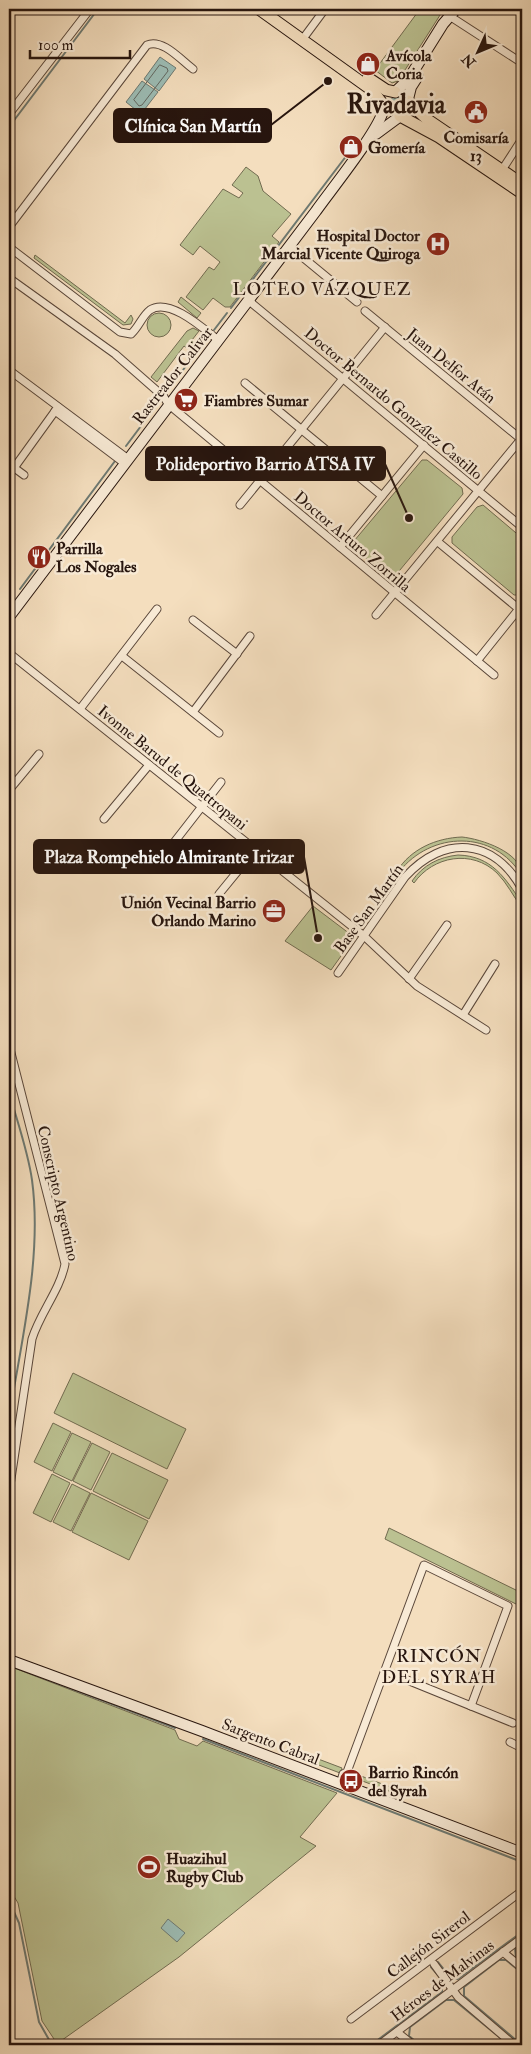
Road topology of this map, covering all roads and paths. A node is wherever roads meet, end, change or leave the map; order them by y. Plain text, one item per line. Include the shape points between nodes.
1 (90, 9) edge
2 (325, 9) edge
3 (266, 10) edge
4 (453, 13) edge
5 (304, 37) junction
6 (522, 63) edge
7 (193, 69) dead end
8 (395, 92) junction
9 (408, 100) junction
10 (384, 106) junction
11 (9, 114) edge
12 (399, 116) junction
13 (522, 139) edge
14 (360, 151) junction
15 (502, 170) junction
16 (522, 184) edge
17 (522, 193) edge
18 (9, 227) edge
19 (289, 246) junction
20 (9, 247) edge
21 (9, 278) edge
22 (248, 300) junction
23 (357, 302) dead end
24 (365, 311) dead end
25 (385, 328) junction
26 (218, 340) junction
27 (9, 370) edge
28 (344, 378) junction
29 (245, 383) dead end
30 (168, 404) junction
31 (57, 409) junction
32 (301, 430) junction
33 (522, 440) edge
34 (424, 446) junction
35 (125, 461) junction
36 (11, 466) edge
37 (24, 475) dead end
38 (259, 481) junction
39 (479, 491) junction
40 (382, 496) junction
41 (240, 504) dead end
42 (522, 527) edge
43 (438, 542) junction
44 (340, 547) junction
45 (395, 593) junction
46 (521, 607) edge
47 (157, 609) dead end
48 (376, 616) dead end
49 (9, 617) edge
50 (193, 620) dead end
51 (250, 636) dead end
52 (9, 653) edge
53 (237, 654) junction
54 (122, 656) junction
55 (477, 661) junction
56 (494, 675) dead end
57 (80, 710) junction
58 (193, 712) junction
59 (219, 733) dead end
60 (39, 754) dead end
61 (149, 765) junction
62 (221, 782) dead end
63 (9, 790) edge
64 (202, 807) junction
65 (104, 819) dead end
66 (172, 845) dead end
67 (255, 850) junction
68 (522, 889) edge
69 (219, 894) dead end
70 (447, 925) dead end
71 (364, 936) junction
72 (495, 964) dead end
73 (338, 973) dead end
74 (409, 979) junction
75 (462, 1015) junction
76 (486, 1030) dead end
77 (9, 1045) edge
78 (9, 1492) edge
79 (9, 1660) edge
80 (385, 1670) junction
81 (471, 1706) junction
82 (513, 1723) dead end
83 (510, 1742) dead end
84 (522, 1748) edge
85 (342, 1784) junction
86 (522, 1853) edge
87 (522, 1891) edge
88 (522, 1938) edge
89 (503, 1952) junction
90 (434, 1964) dead end
91 (522, 1968) edge
92 (453, 1990) junction
93 (351, 2020) dead end
94 (397, 2032) junction
95 (379, 2045) edge
96 (413, 2045) edge
97 (514, 2045) edge

1 - 11 street
2 - 5 street
3 - 5 main road
4 - 6 street
4 - 8 main road via 408,80
4 - 9 main road via 448,28 411,87
5 - 8 main road via 383,89
5 - 10 main road via 372,90
7 - 18 street via 159,44 152,42 145,46
8 - 9 main road
8 - 10 main road via 386,98
9 - 12 main road via 408,109
9 - 15 main road via 422,116
10 - 12 main road via 391,115
10 - 14 main road, Rastreador Calivar via 382,116
12 - 14 main road, Rastreador Calivar via 386,124
12 - 17 main road via 430,132
13 - 15 street
14 - 19 main road, Rastreador Calivar
15 - 16 main road
19 - 22 main road, Rastreador Calivar
19 - 23 street
20 - 26 street via 120,332 131,334 149,311 164,308 183,314
21 - 30 street, Doctor Arturo Zorrilla via 114,354
22 - 26 main road, Rastreador Calivar
22 - 28 street, Doctor Bernardo González Castillo
24 - 25 street, Juan Delfor Atán
25 - 28 street
25 - 33 street, Juan Delfor Atán
26 - 30 main road, Rastreador Calivar
27 - 31 street
28 - 32 street
28 - 34 street, Doctor Bernardo González Castillo
29 - 32 street
30 - 35 main road, Rastreador Calivar
30 - 38 street, Doctor Arturo Zorrilla
31 - 35 street
31 - 36 street
32 - 38 street
32 - 40 street
33 - 39 street
34 - 39 street, Doctor Bernardo González Castillo
34 - 40 street
35 - 49 main road, Rastreador Calivar
36 - 37 street
38 - 41 street
38 - 44 street, Doctor Arturo Zorrilla
39 - 42 street, Doctor Bernardo González Castillo
39 - 43 street
40 - 44 street
43 - 45 street
43 - 46 street
44 - 45 street, Doctor Arturo Zorrilla
45 - 48 street
45 - 55 street, Doctor Arturo Zorrilla
46 - 55 street
47 - 54 street
50 - 53 street
51 - 53 street
52 - 57 street, Ivonne Barud de Quattropani
53 - 58 street
54 - 57 street
54 - 58 street
55 - 56 street, Doctor Arturo Zorrilla
57 - 61 street, Ivonne Barud de Quattropani
58 - 59 street
60 - 63 street
61 - 64 street, Ivonne Barud de Quattropani
61 - 65 street
62 - 64 street
64 - 66 street
64 - 67 street, Ivonne Barud de Quattropani
67 - 69 street
67 - 71 street, Ivonne Barud de Quattropani
68 - 71 street, Base San Martín via 507,865 493,856 473,849 449,849 436,853 413,868
70 - 74 street
71 - 73 street, Base San Martín
71 - 74 street, Ivonne Barud de Quattropani
72 - 75 street
74 - 75 street, Ivonne Barud de Quattropani
75 - 76 street, Ivonne Barud de Quattropani
77 - 78 street, Conscripto Argentino via 65,1264 37,1321 32,1339
79 - 85 main road, Sargento Cabral
80 - 81 street
80 - 81 street via 424,1565 508,1606
80 - 85 street via 343,1774
81 - 82 street
83 - 84 street
85 - 86 main road, Sargento Cabral
87 - 93 street, Callejón Sirerol
88 - 89 street, Héroes de Malvinas
89 - 91 street
89 - 92 street, Héroes de Malvinas
90 - 92 street
92 - 94 street, Héroes de Malvinas
92 - 97 street
94 - 95 street, Héroes de Malvinas
94 - 96 street

